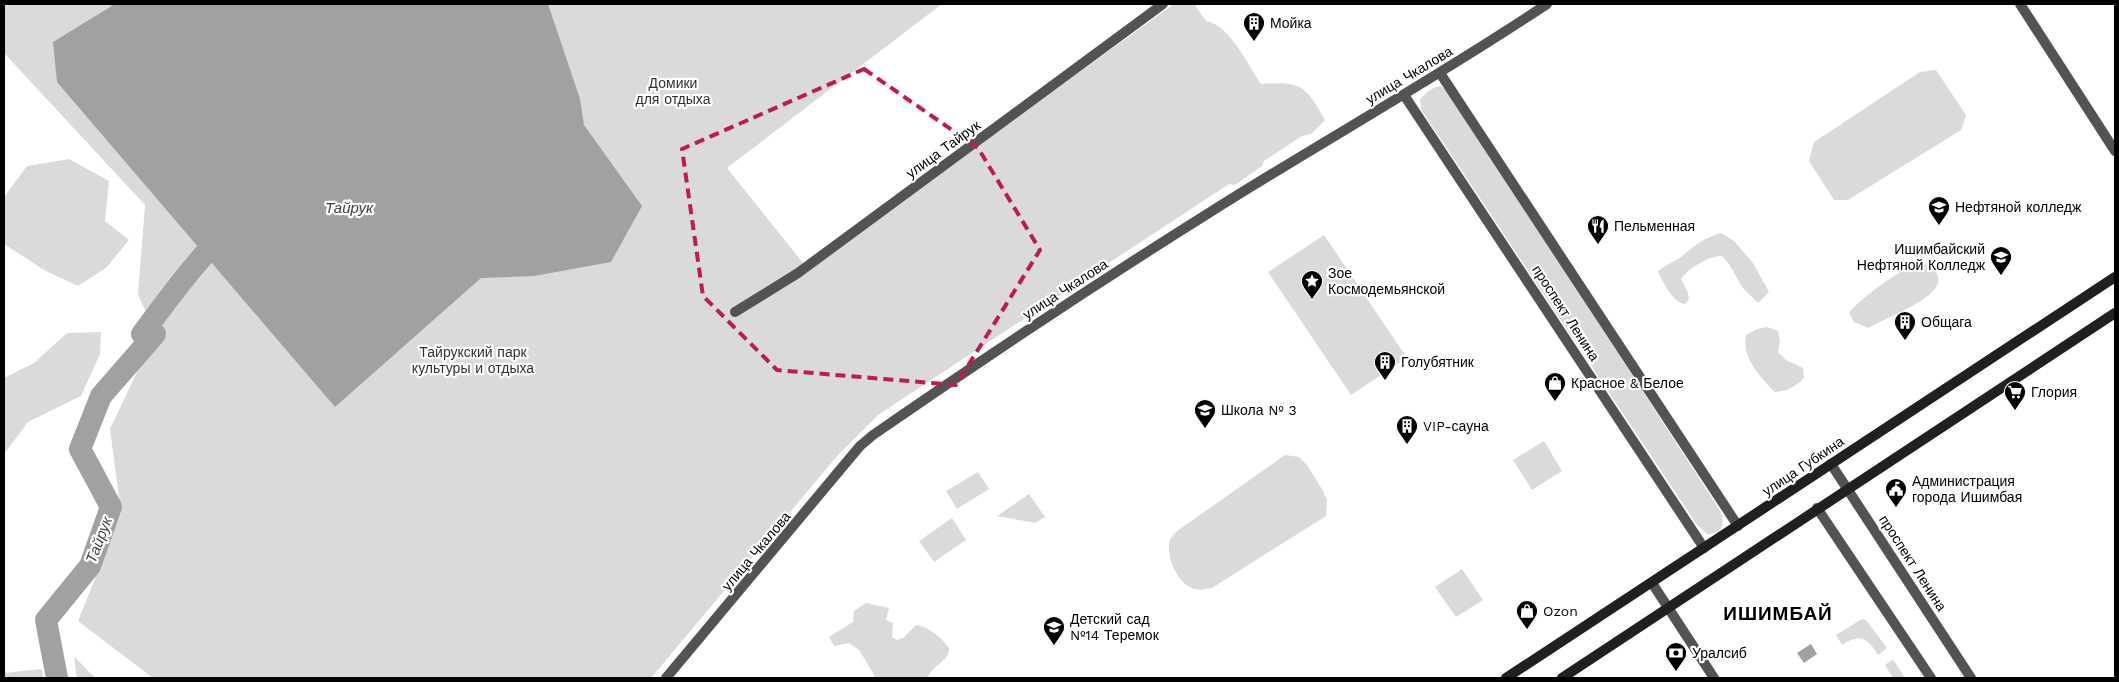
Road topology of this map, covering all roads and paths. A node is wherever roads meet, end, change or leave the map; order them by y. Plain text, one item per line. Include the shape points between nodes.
1 (1163, 4) edge
2 (1547, 4) edge
3 (2020, 4) edge
4 (1440, 73) junction
5 (1404, 94) junction
6 (2115, 151) edge
7 (2115, 277) edge
8 (735, 312) dead end
9 (2115, 313) edge
10 (1831, 464) junction
11 (1848, 488) junction
12 (1817, 508) junction
13 (1738, 526) junction
14 (1704, 548) junction
15 (1652, 583) junction
16 (1668, 608) junction
17 (666, 678) edge
18 (1506, 678) edge
19 (1562, 678) edge
20 (1714, 678) edge
21 (1931, 678) edge
22 (1970, 678) edge

1 - 8 street, улица Тайрук via 798,273
2 - 4 street, улица Чкалова
3 - 6 street
4 - 5 street, улица Чкалова
4 - 13 street, проспект Ленина
5 - 14 street, проспект Ленина
5 - 17 street, улица Чкалова via 1187,227 1005,344 873,435 860,446
7 - 10 main road, улица Губкина
9 - 11 main road
10 - 11 street, проспект Ленина
10 - 13 main road, улица Губкина
11 - 12 main road
11 - 22 street, проспект Ленина
12 - 16 main road
12 - 21 street
13 - 14 main road, улица Губкина
14 - 15 main road, улица Губкина
15 - 16 street
15 - 18 main road, улица Губкина
16 - 19 main road
16 - 20 street

